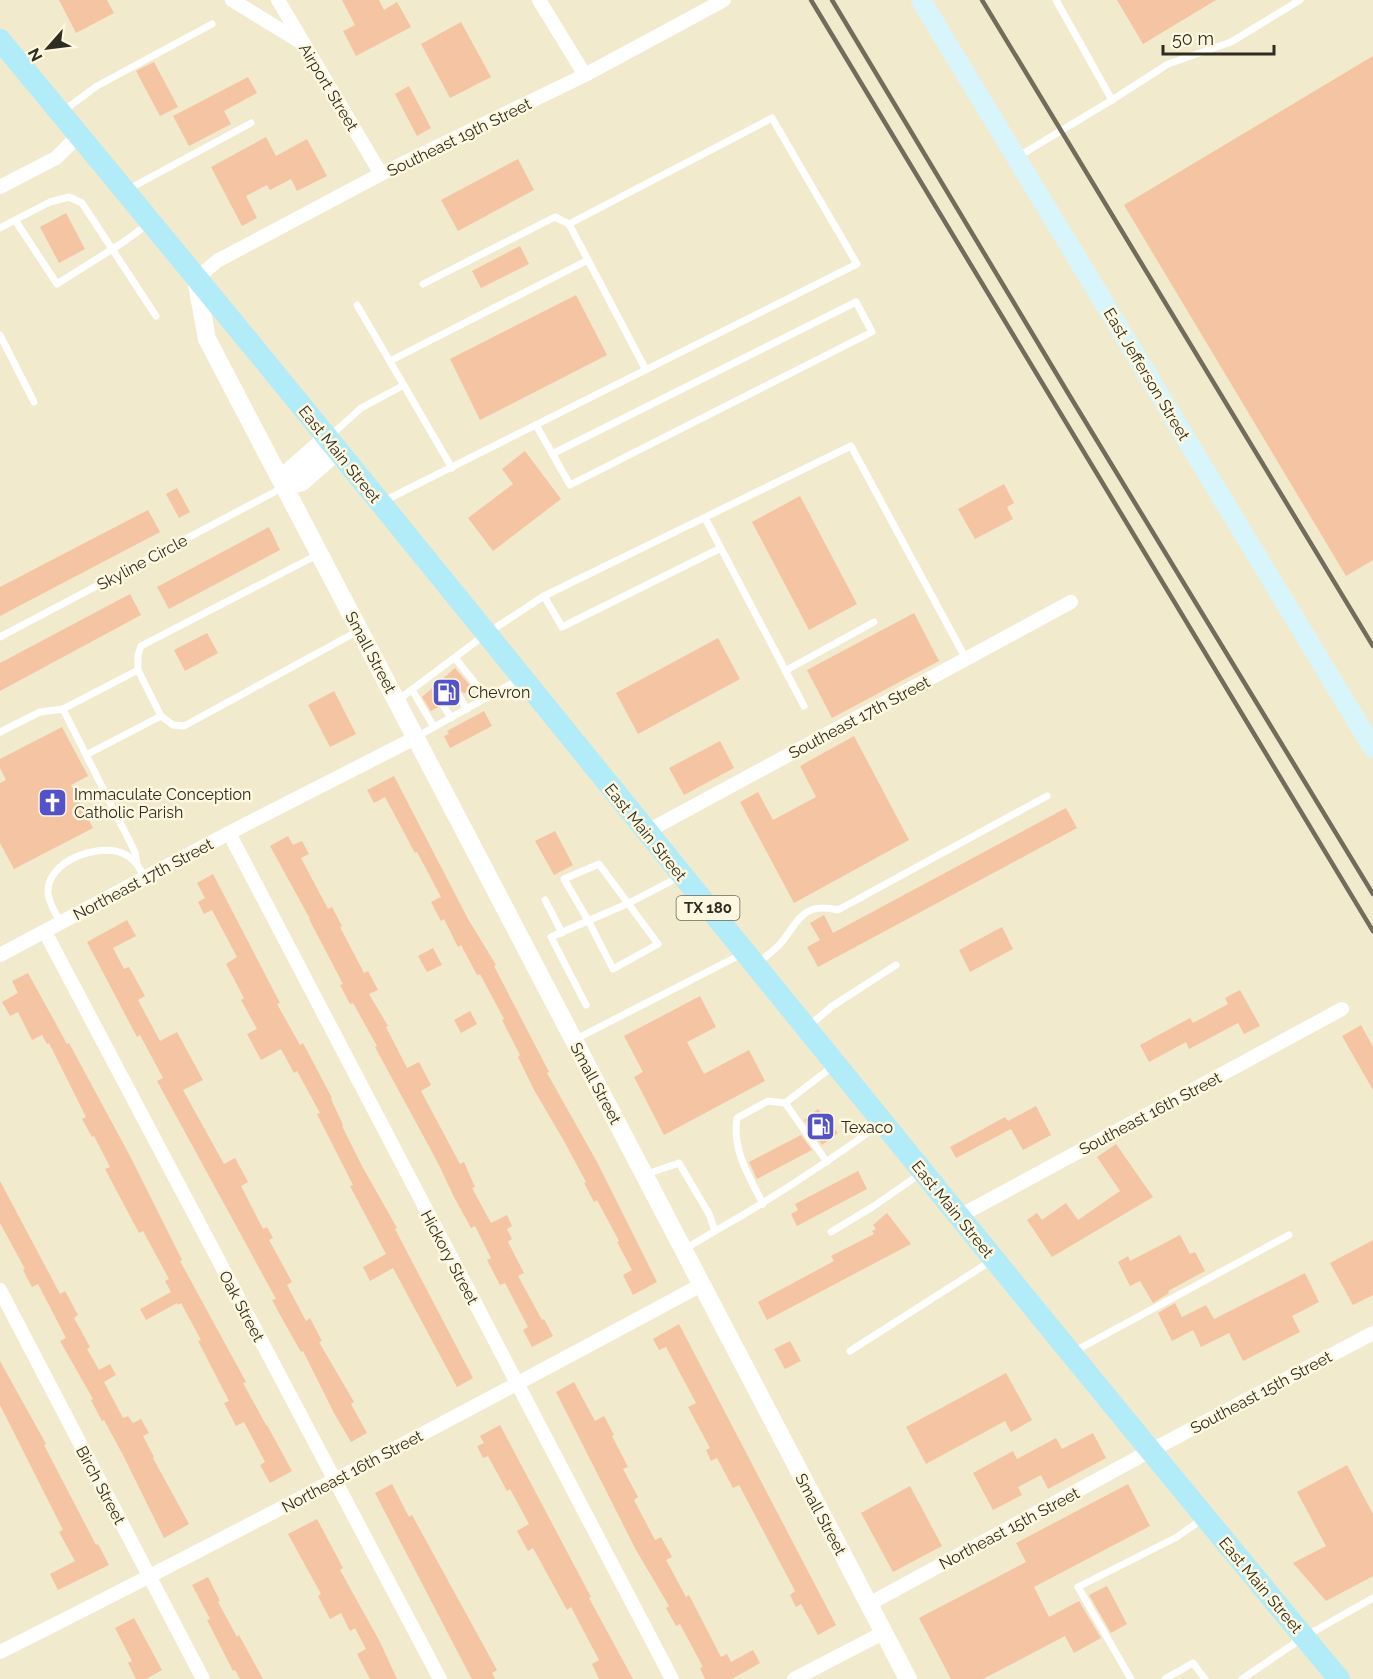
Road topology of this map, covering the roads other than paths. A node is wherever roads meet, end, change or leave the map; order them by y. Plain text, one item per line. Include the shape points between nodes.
1 (232, 0) edge
2 (278, 0) edge
3 (539, 0) edge
4 (724, 0) edge
5 (921, 0) edge
6 (1056, 0) edge
7 (1300, 0) edge
8 (212, 24) dead end
9 (0, 40) edge
10 (303, 44) junction
11 (585, 75) junction
12 (1112, 100) junction
13 (61, 113) junction
14 (251, 123) dead end
15 (79, 135) junction
16 (1017, 158) junction
17 (381, 174) junction
18 (0, 187) edge
19 (125, 191) junction
20 (15, 220) junction
21 (150, 222) junction
22 (569, 224) junction
23 (0, 228) edge
24 (111, 250) junction
25 (588, 260) junction
26 (196, 279) junction
27 (423, 284) dead end
28 (357, 305) dead end
29 (156, 316) dead end
30 (0, 335) edge
31 (390, 361) junction
32 (646, 370) junction
33 (404, 385) junction
34 (34, 402) dead end
35 (536, 425) junction
36 (332, 444) junction
37 (552, 454) junction
38 (452, 468) junction
39 (284, 487) junction
40 (380, 503) junction
41 (705, 518) junction
42 (721, 548) junction
43 (320, 554) junction
44 (544, 596) junction
45 (1071, 602) dead end
46 (874, 622) dead end
47 (359, 630) junction
48 (486, 634) junction
49 (0, 638) edge
50 (455, 658) junction
51 (966, 659) junction
52 (441, 668) junction
53 (138, 670) junction
54 (785, 671) junction
55 (446, 676) dead end
56 (522, 678) junction
57 (427, 679) junction
58 (432, 688) dead end
59 (412, 690) junction
60 (459, 696) dead end
61 (487, 698) junction
62 (397, 702) junction
63 (443, 705) dead end
64 (804, 706) dead end
65 (63, 709) junction
66 (467, 709) junction
67 (161, 716) junction
68 (451, 718) junction
69 (434, 727) junction
70 (0, 732) edge
71 (415, 738) junction
72 (1373, 748) edge
73 (86, 755) junction
74 (1047, 796) dead end
75 (646, 832) junction
76 (229, 833) junction
77 (137, 864) junction
78 (682, 876) junction
79 (146, 878) junction
80 (545, 900) dead end
81 (629, 903) junction
82 (589, 922) junction
83 (61, 923) junction
84 (45, 932) junction
85 (562, 933) junction
86 (0, 955) edge
87 (749, 959) junction
88 (896, 965) dead end
89 (586, 1005) dead end
90 (1342, 1009) dead end
91 (806, 1028) junction
92 (574, 1040) junction
93 (835, 1065) junction
94 (785, 1103) junction
95 (882, 1123) junction
96 (827, 1162) junction
97 (922, 1172) junction
98 (644, 1176) junction
99 (763, 1204) junction
100 (958, 1217) junction
101 (715, 1231) junction
102 (831, 1232) dead end
103 (1289, 1235) dead end
104 (683, 1250) junction
105 (993, 1259) junction
106 (701, 1285) junction
107 (0, 1290) edge
108 (1373, 1333) edge
109 (850, 1351) dead end
110 (1070, 1353) junction
111 (516, 1385) junction
112 (1150, 1451) junction
113 (334, 1481) junction
114 (1204, 1517) junction
115 (150, 1577) junction
116 (1373, 1598) edge
117 (868, 1604) junction
118 (883, 1633) junction
119 (1304, 1637) junction
120 (0, 1652) edge
121 (203, 1679) edge
122 (440, 1679) edge
123 (672, 1679) edge
124 (794, 1679) edge
125 (908, 1679) edge
126 (1131, 1679) edge
127 (1165, 1679) edge
128 (1205, 1679) edge
129 (1242, 1679) edge
130 (1339, 1679) edge

1 - 10 street
2 - 10 street, Airport Street
3 - 11 street
4 - 11 street, Southeast 19th Street
5 - 16 main road, East Jefferson Street
6 - 12 lane
7 - 12 lane via 1231,42 1168,64
8 - 13 lane via 96,86
9 - 13 main road, East Main Street / TX 180
10 - 17 street, Airport Street
11 - 17 street, Southeast 19th Street
12 - 16 lane
13 - 15 main road, East Main Street / TX 180
14 - 19 lane
15 - 18 street via 56,158
15 - 19 main road, East Main Street / TX 180
16 - 72 main road, East Jefferson Street
17 - 26 street, Southeast 19th Street via 217,261
19 - 21 main road, East Main Street / TX 180
20 - 23 lane
20 - 24 lane via 69,197 82,203
20 - 24 lane via 57,284
21 - 24 lane
21 - 26 main road, East Main Street / TX 180
22 - 25 lane
22 - 27 lane via 555,217
22 - 32 lane via 771,118 857,264
24 - 29 lane
25 - 31 lane
25 - 32 lane
26 - 36 main road, East Main Street / TX 180
26 - 39 street, Small Street via 207,339
28 - 31 lane
30 - 34 lane
31 - 33 lane
32 - 35 lane
33 - 36 lane via 361,408
33 - 38 lane
35 - 37 lane
35 - 38 lane
36 - 39 street via 287,473
36 - 40 main road, East Main Street / TX 180
37 - 37 lane via 570,485 872,332 856,302
38 - 40 lane
39 - 43 street, Small Street
39 - 49 lane, Skyline Circle
40 - 48 main road, East Main Street / TX 180
41 - 42 lane
41 - 44 lane
41 - 51 lane via 851,446
42 - 44 lane via 562,627
42 - 54 lane
43 - 47 street, Small Street
43 - 53 lane via 141,646
44 - 48 lane
45 - 51 street, Southeast 17th Street
46 - 54 lane
47 - 62 street, Small Street
47 - 67 lane via 184,726 173,725
48 - 50 lane
48 - 56 main road, East Main Street / TX 180
50 - 52 lane
50 - 61 lane
51 - 75 street, Southeast 17th Street
52 - 55 lane
52 - 57 lane
53 - 65 lane
53 - 67 lane
54 - 64 lane
56 - 61 lane
56 - 75 main road, East Main Street / TX 180
57 - 58 lane
57 - 59 lane
59 - 62 lane
59 - 69 lane
60 - 66 lane
61 - 66 lane
62 - 71 street, Small Street
63 - 68 lane
65 - 70 lane via 40,712
65 - 73 lane
66 - 68 lane
67 - 73 lane
68 - 69 lane
69 - 71 lane
71 - 76 street, Northeast 17th Street
71 - 92 street, Small Street
73 - 77 lane via 135,852
74 - 87 lane via 838,910 821,906 805,912 780,945
75 - 78 main road, East Main Street / TX 180
76 - 79 street, Northeast 17th Street
76 - 111 street, Hickory Street
77 - 79 lane
77 - 83 lane via 124,854 101,850 73,858 57,869 50,878 48,891
78 - 81 lane
78 - 87 main road, East Main Street / TX 180
79 - 83 street, Northeast 17th Street
80 - 85 lane
81 - 82 lane
81 - 82 lane via 599,864 564,879
81 - 82 lane via 658,944 613,969
82 - 85 lane
83 - 84 street, Northeast 17th Street
84 - 86 street, Northeast 17th Street
84 - 113 street, Oak Street
85 - 89 lane via 551,938
87 - 91 main road, East Main Street / TX 180
87 - 92 lane
88 - 91 lane
90 - 100 street, Southeast 16th Street
91 - 93 main road, East Main Street / TX 180
92 - 98 street, Small Street
93 - 94 lane
93 - 95 main road, East Main Street / TX 180
94 - 96 lane
94 - 99 lane via 768,1101 737,1118 739,1157
95 - 96 lane
95 - 97 main road, East Main Street / TX 180
96 - 99 lane
97 - 100 main road, East Main Street / TX 180
97 - 102 lane
98 - 101 lane via 679,1164
98 - 104 street, Small Street
99 - 101 lane
100 - 105 main road, East Main Street / TX 180
101 - 104 lane
103 - 110 lane
104 - 106 street, Small Street
105 - 109 lane
105 - 110 main road, East Main Street / TX 180
106 - 111 street, Northeast 16th Street
106 - 117 street, Small Street
107 - 115 street, Birch Street
108 - 112 street, Southeast 15th Street
110 - 112 main road, East Main Street / TX 180
111 - 113 street, Northeast 16th Street
111 - 123 street, Hickory Street
112 - 114 main road, East Main Street / TX 180
112 - 117 street, Northeast 15th Street
113 - 115 street, Northeast 16th Street
113 - 122 street, Oak Street
114 - 119 main road, East Main Street / TX 180
114 - 126 lane via 1177,1537 1078,1587
115 - 120 street, Northeast 16th Street
115 - 121 street, Birch Street
116 - 119 lane
117 - 118 street, Small Street
118 - 124 street
118 - 125 street, Small Street
119 - 129 lane
119 - 130 main road, East Main Street / TX 180
127 - 128 lane via 1193,1663

